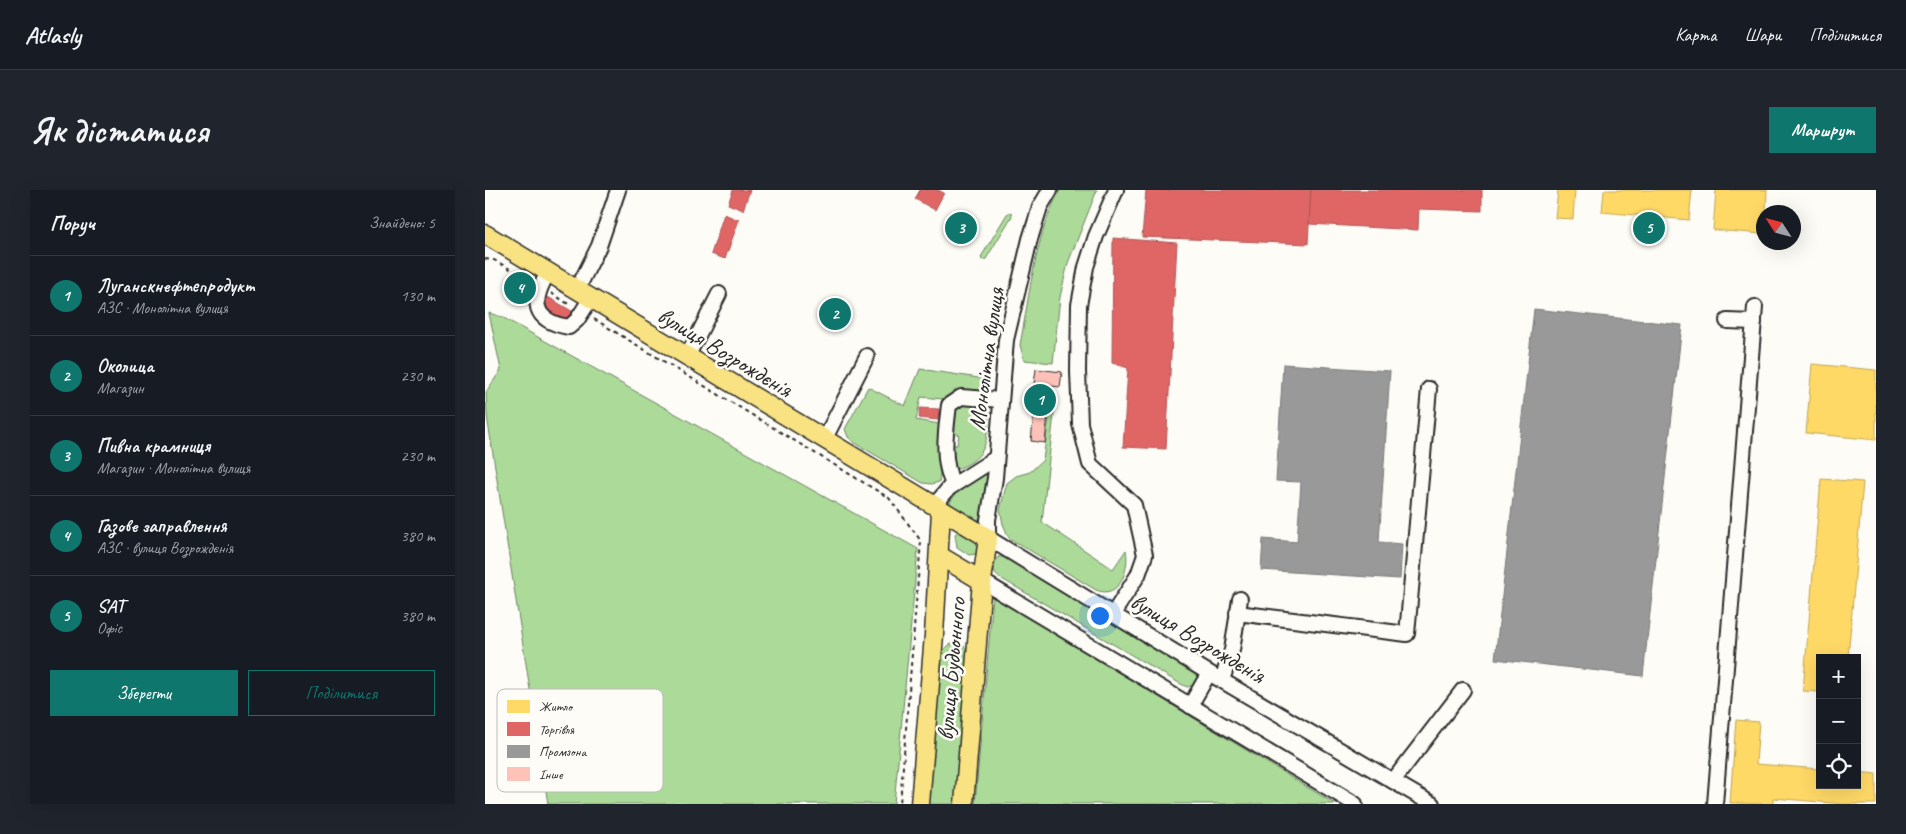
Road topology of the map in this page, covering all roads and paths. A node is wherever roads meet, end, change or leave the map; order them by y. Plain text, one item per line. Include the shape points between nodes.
1 (618, 190) edge
2 (1050, 190) edge
3 (1116, 190) edge
4 (485, 234) edge
5 (485, 259) edge
6 (544, 279) junction
7 (719, 294) dead end
8 (583, 300) junction
9 (1755, 307) dead end
10 (1727, 321) dead end
11 (1754, 322) junction
12 (687, 356) junction
13 (867, 356) dead end
14 (1429, 389) dead end
15 (1001, 400) junction
16 (824, 440) junction
17 (995, 458) junction
18 (953, 484) junction
19 (938, 509) junction
20 (988, 538) junction
21 (940, 556) junction
22 (982, 581) junction
23 (1113, 614) junction
24 (1209, 673) junction
25 (1221, 680) junction
26 (1463, 690) dead end
27 (1190, 706) junction
28 (1393, 781) junction
29 (900, 804) edge
30 (920, 804) edge
31 (964, 804) edge
32 (1355, 804) edge
33 (1432, 804) edge
34 (1715, 804) edge

1 - 8 street
2 - 15 street, Монолітна вулиця via 1035,221 1016,294 1006,340
3 - 23 street via 1086,267 1079,305 1078,370 1080,424 1090,464 1134,505 1145,554 1138,575
4 - 6 main road, вулиця Возрождєнія
5 - 6 path
6 - 8 main road, вулиця Возрождєнія
6 - 8 path
6 - 8 street via 536,302 538,310 549,320 569,327
7 - 12 street
8 - 12 main road, вулиця Возрождєнія
8 - 29 path via 889,498 921,541
9 - 11 street
10 - 11 street
11 - 34 street
12 - 16 main road, вулиця Возрождєнія
13 - 16 street
14 - 25 street via 1407,634 1239,606 1232,650
15 - 17 street, Монолітна вулиця
15 - 18 street via 961,397 949,405 946,459
16 - 19 main road, вулиця Возрождєнія
17 - 18 street
17 - 20 street, Монолітна вулиця
18 - 19 street via 943,493
19 - 20 main road, вулиця Возрождєнія
19 - 21 main road
20 - 22 main road, вулиця Будьонного
20 - 23 street, вулиця Возрождєнія
21 - 22 main road
21 - 30 main road, вулиця Будьонного
22 - 27 street
22 - 31 main road, вулиця Будьонного
23 - 24 street, вулиця Возрождєнія
24 - 25 street, вулиця Возрождєнія
24 - 27 street
25 - 28 street, вулиця Возрождєнія
26 - 28 street
27 - 32 street
28 - 33 street, вулиця Возрождєнія

